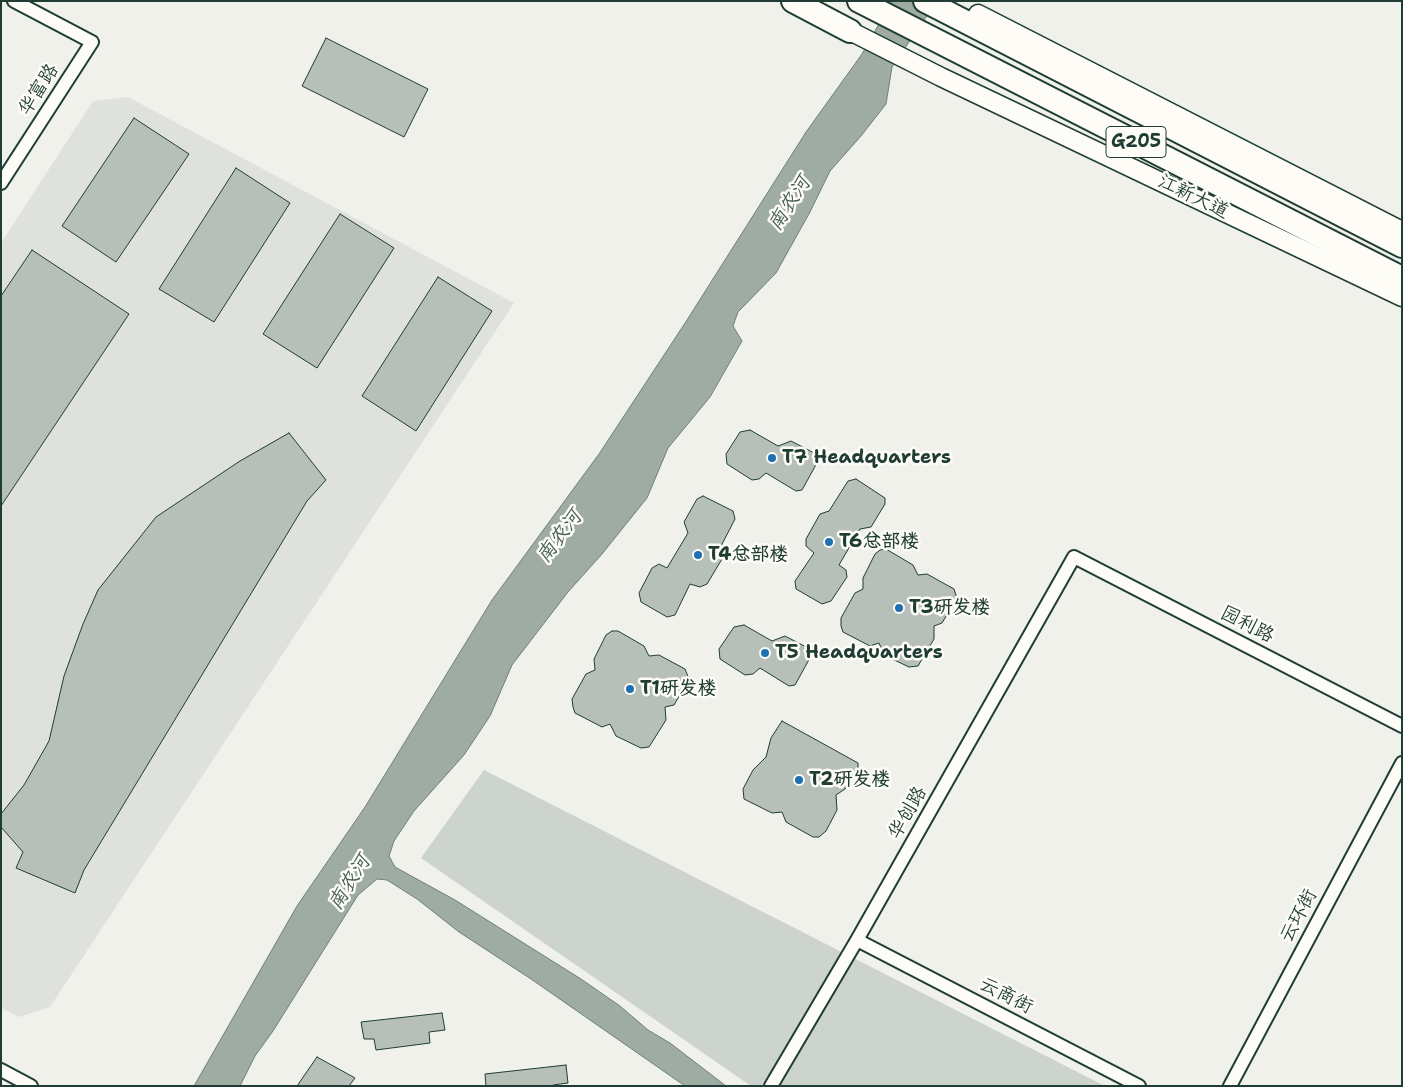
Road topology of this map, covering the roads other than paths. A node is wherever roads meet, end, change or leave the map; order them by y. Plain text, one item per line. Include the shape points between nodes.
1 (14, 1) edge
2 (793, 1) edge
3 (924, 1) edge
4 (954, 1) edge
5 (862, 3) edge
6 (978, 14) joint
7 (850, 31) joint
8 (1, 183) edge
9 (1402, 231) edge
10 (1402, 246) edge
11 (1402, 278) edge
12 (1402, 298) edge
13 (1074, 557) joint
14 (1402, 726) edge
15 (1402, 763) edge
16 (857, 940) junction
17 (1, 1070) edge
18 (773, 1083) edge
19 (30, 1086) edge
20 (1139, 1086) edge
21 (1230, 1086) edge

1 - 8 street, 华富路 via 92,42
2 - 7 highway
3 - 10 highway, G205
4 - 6 highway
5 - 11 highway, 江新大道 / G205
6 - 9 street
7 - 12 street, 江新大道
13 - 14 street, 园利路
13 - 16 street, 华创路
15 - 21 street, 云环街
16 - 18 street, 华创路
16 - 20 street, 云商街
17 - 19 street

